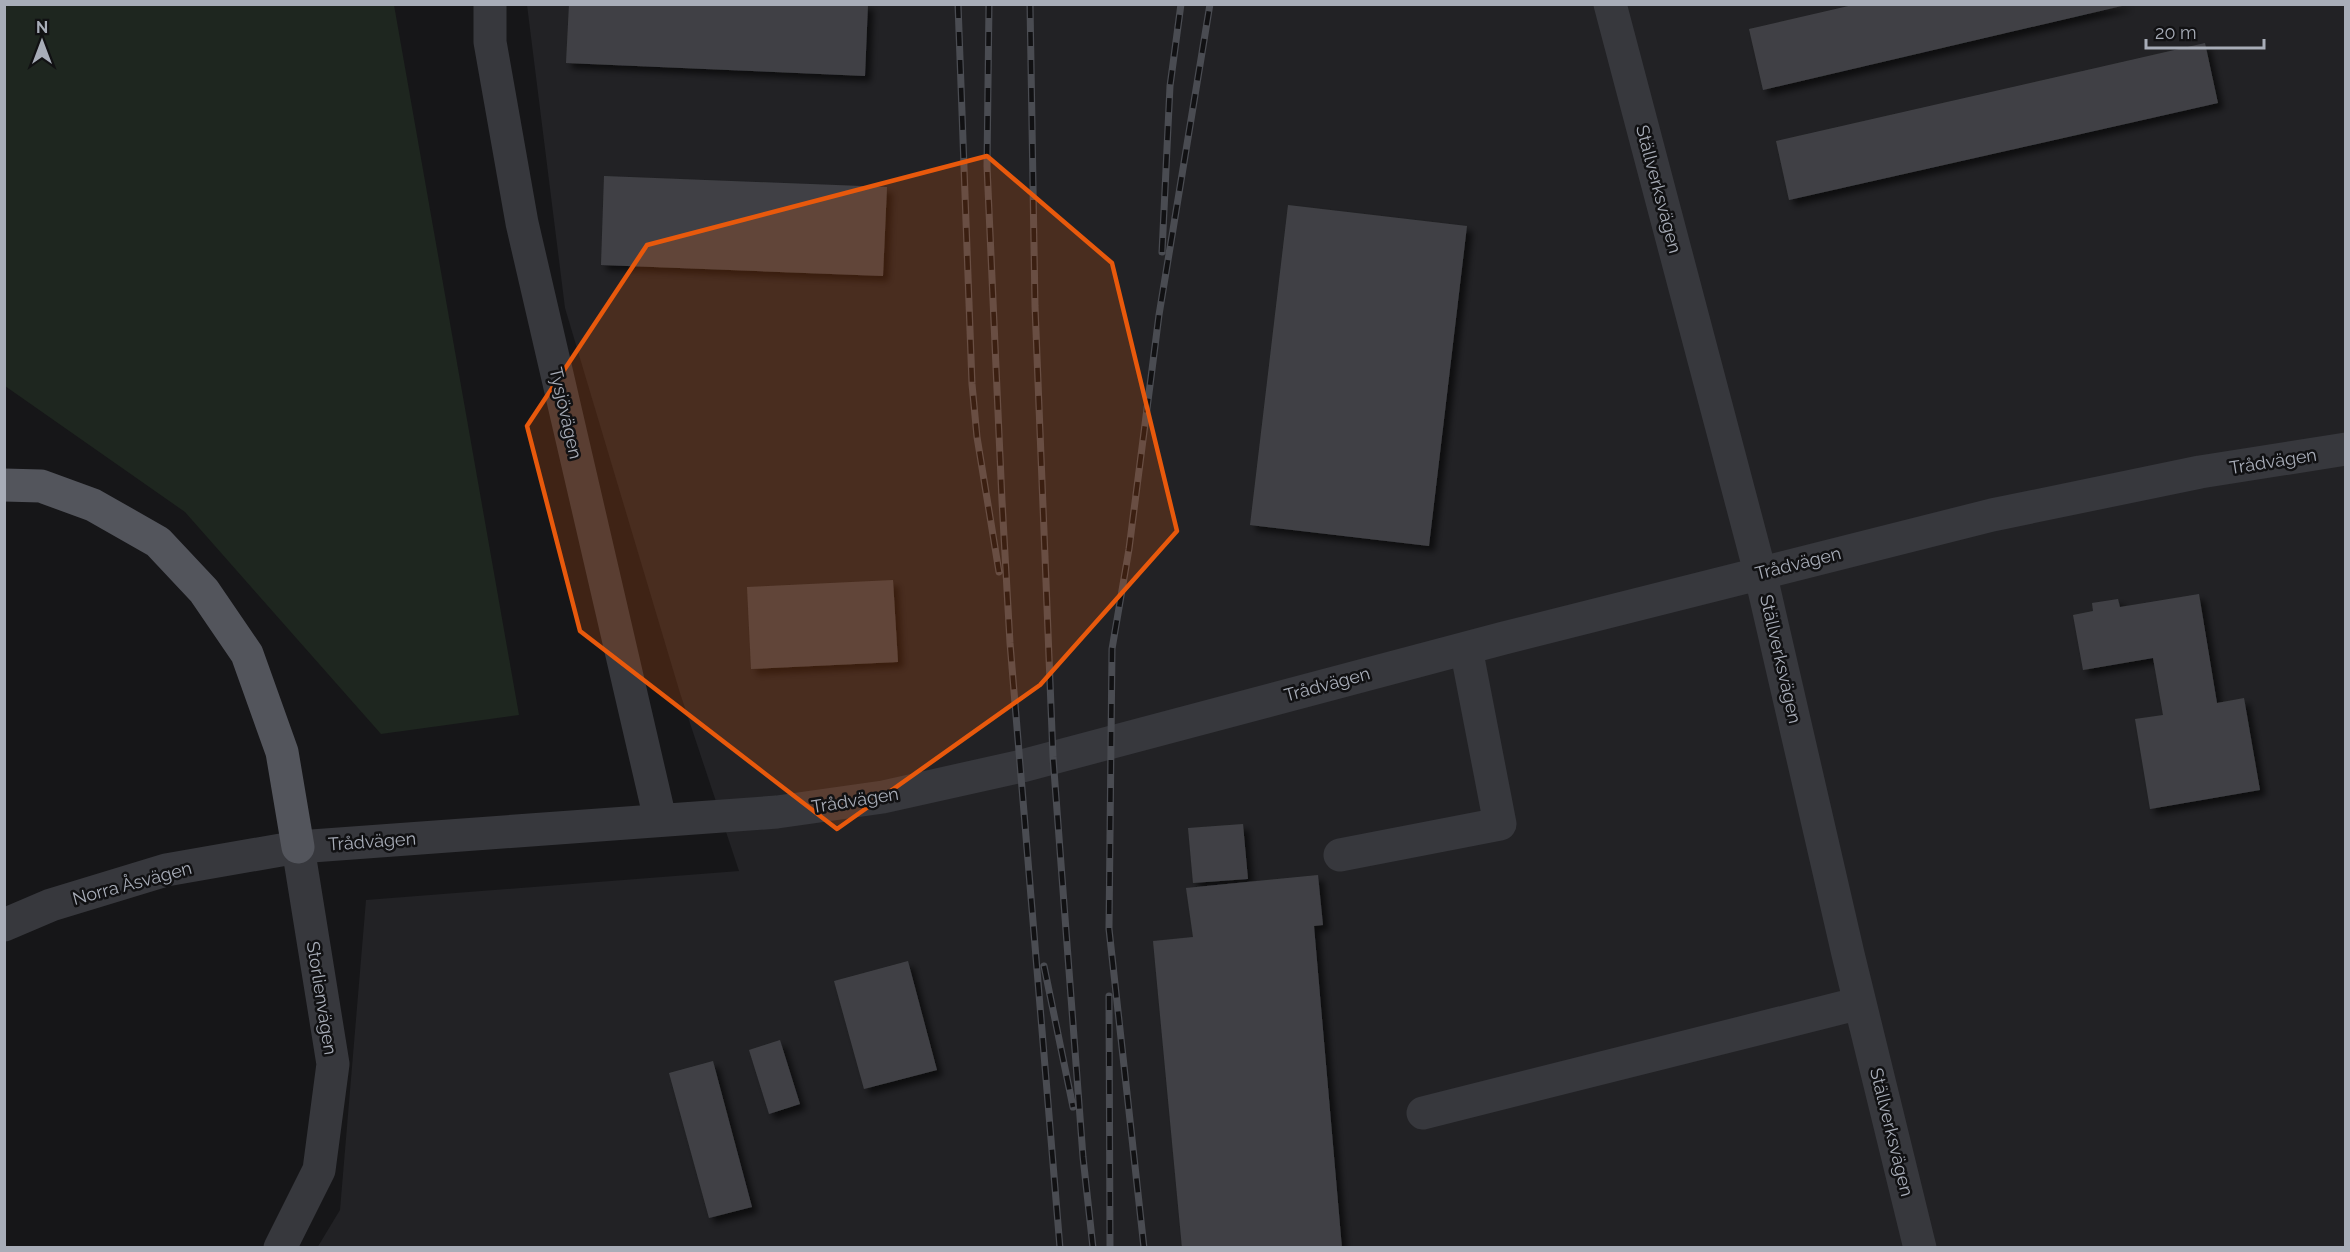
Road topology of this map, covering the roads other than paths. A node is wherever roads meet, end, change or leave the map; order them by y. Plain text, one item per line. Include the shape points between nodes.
1 (490, 4) edge
2 (1610, 4) edge
3 (2346, 449) edge
4 (4, 485) edge
5 (1760, 572) junction
6 (1466, 648) junction
7 (660, 819) junction
8 (298, 847) junction
9 (1340, 855) dead end
10 (4, 925) edge
11 (1860, 1002) junction
12 (1423, 1113) dead end
13 (280, 1248) edge
14 (1920, 1248) edge

1 - 7 street, Tysjövägen via 490,42 522,223
2 - 5 street, Ställverksvägen
3 - 5 street, Trådvägen via 2200,472 1992,515
4 - 8 main road via 41,486 93,505 158,542 204,591 247,654 282,752
5 - 6 street, Trådvägen
5 - 11 street, Ställverksvägen
6 - 7 street, Trådvägen via 1022,766 883,797 777,812
6 - 9 street via 1500,824
7 - 8 street, Trådvägen
8 - 10 street, Norra Åsvägen via 166,870 51,905
8 - 13 street, Storlienvägen via 333,1064 319,1170
11 - 12 street
11 - 14 street, Ställverksvägen

